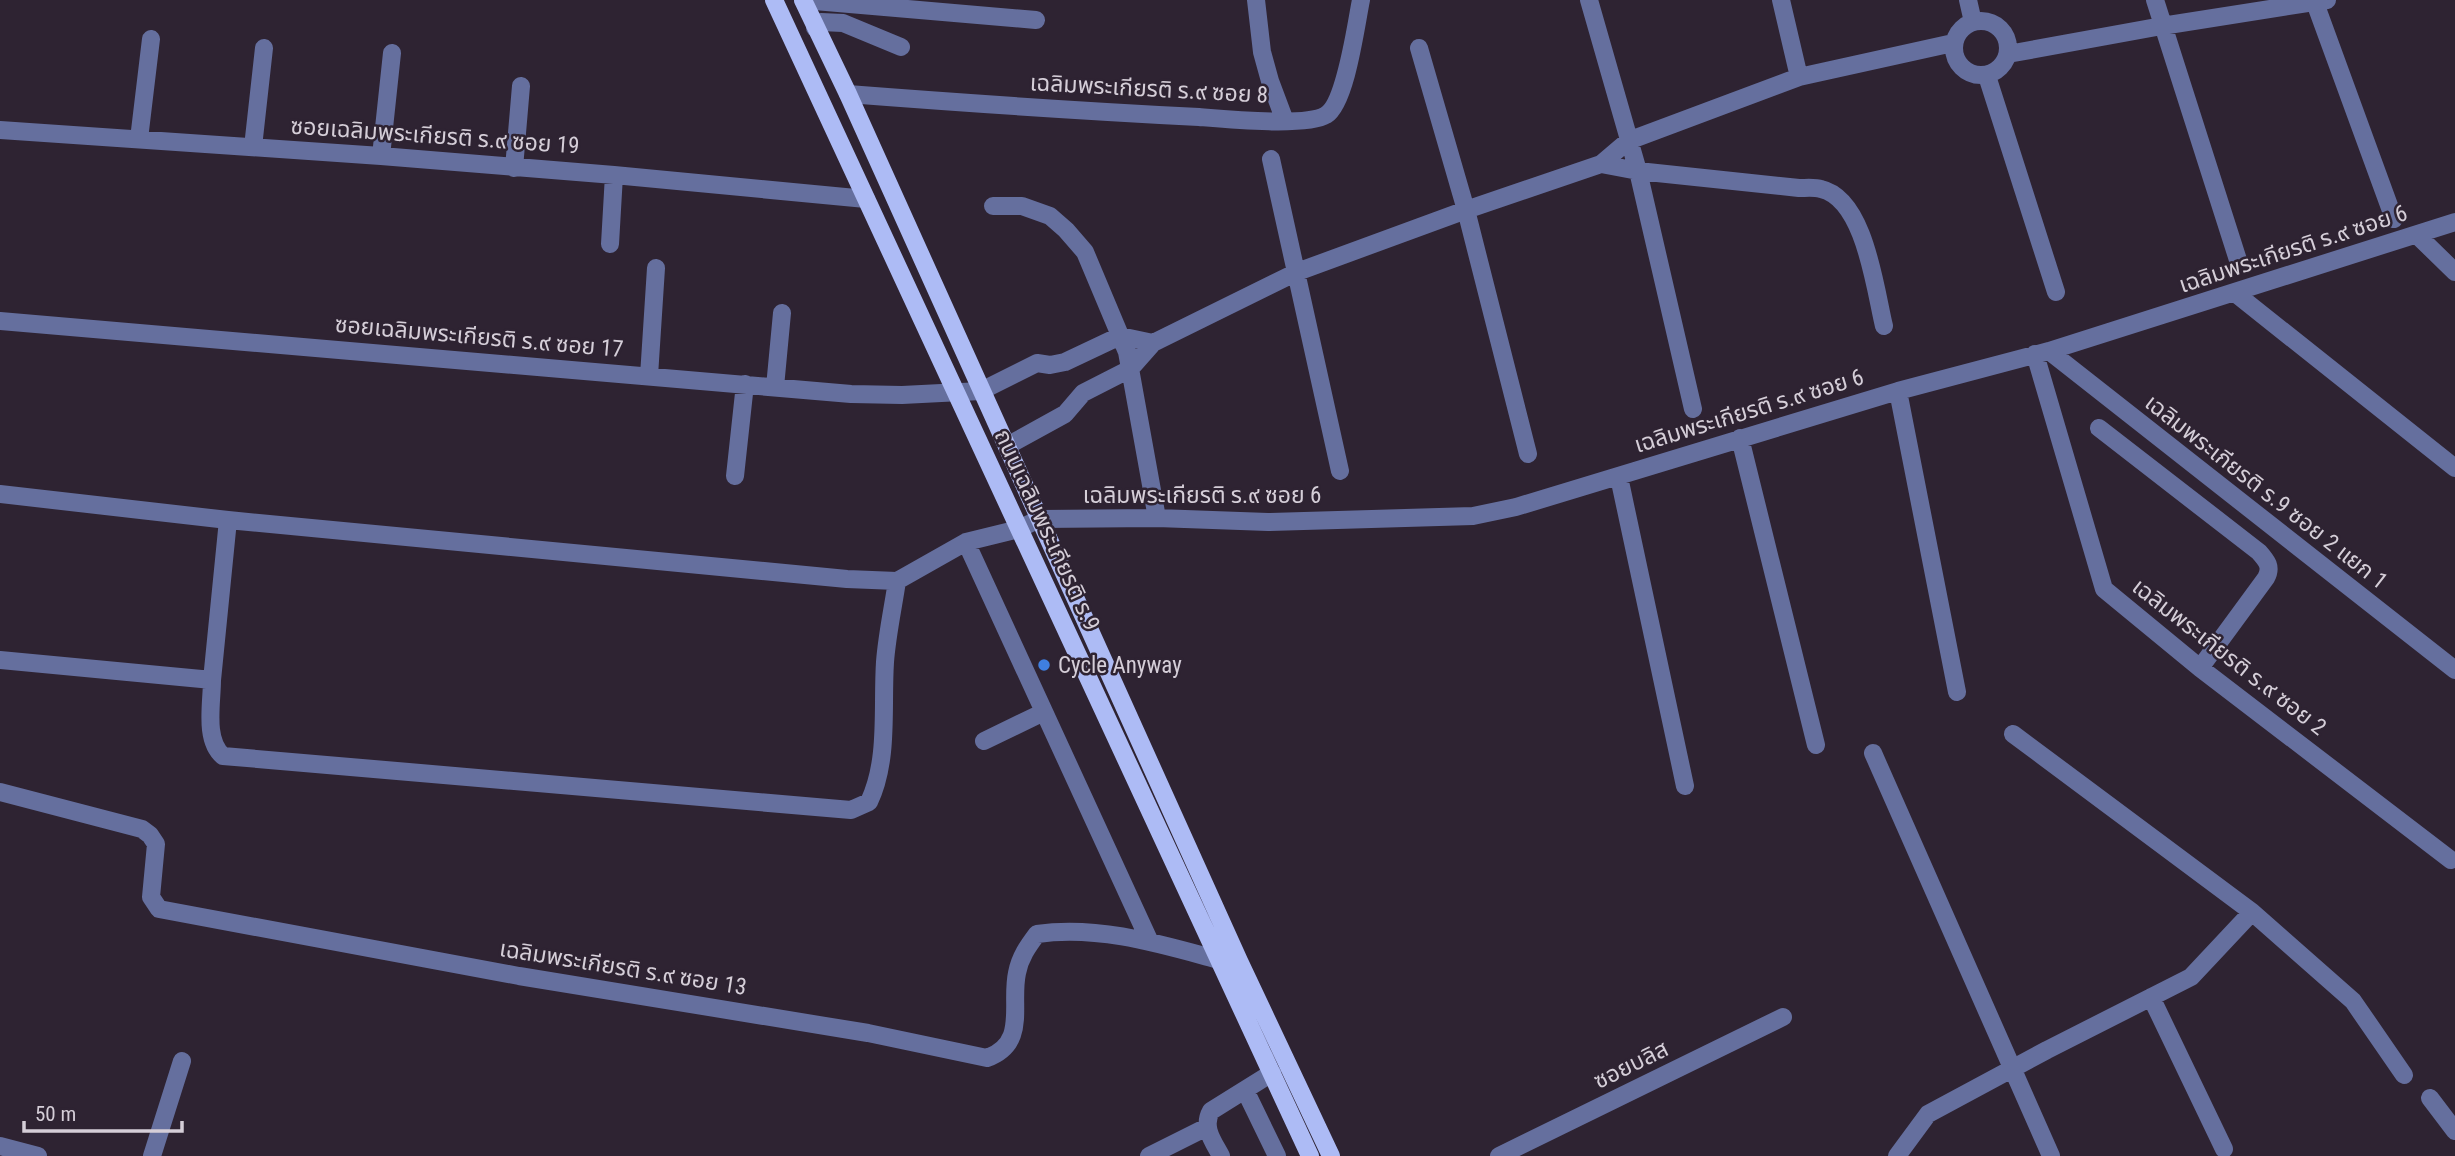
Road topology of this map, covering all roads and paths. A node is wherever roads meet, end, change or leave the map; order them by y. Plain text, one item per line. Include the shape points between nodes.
1 (774, 0) edge
2 (803, 0) edge
3 (1256, 0) edge
4 (1361, 0) edge
5 (1589, 0) edge
6 (1781, 0) edge
7 (1968, 0) edge
8 (2155, 0) edge
9 (2319, 1) edge
10 (1036, 20) dead end
11 (1973, 22) junction
12 (2162, 26) junction
13 (815, 28) junction
14 (151, 39) dead end
15 (1953, 43) junction
16 (901, 47) dead end
17 (264, 48) dead end
18 (1419, 48) dead end
19 (392, 53) dead end
20 (2008, 54) junction
21 (1987, 75) junction
22 (1799, 77) junction
23 (521, 86) dead end
24 (848, 94) junction
25 (1285, 121) junction
26 (0, 130) edge
27 (139, 139) junction
28 (1628, 141) junction
29 (253, 147) junction
30 (380, 156) junction
31 (1271, 159) dead end
32 (1601, 164) junction
33 (514, 168) junction
34 (1638, 171) junction
35 (614, 175) junction
36 (866, 199) junction
37 (993, 206) dead end
38 (1466, 210) junction
39 (2394, 219) dead end
40 (2455, 222) edge
41 (2417, 235) junction
42 (610, 244) dead end
43 (2238, 260) dead end
44 (656, 268) dead end
45 (1297, 272) junction
46 (2455, 272) edge
47 (2056, 292) dead end
48 (2235, 293) junction
49 (782, 313) dead end
50 (0, 321) edge
51 (1884, 326) dead end
52 (1120, 335) junction
53 (1153, 343) junction
54 (2042, 353) junction
55 (1130, 369) junction
56 (649, 376) junction
57 (745, 384) junction
58 (775, 387) junction
59 (955, 391) junction
60 (981, 391) junction
61 (1898, 391) junction
62 (1693, 409) dead end
63 (2099, 428) dead end
64 (1740, 438) junction
65 (1007, 446) junction
66 (1528, 454) dead end
67 (2455, 468) edge
68 (1340, 471) dead end
69 (735, 476) dead end
70 (1619, 477) junction
71 (0, 494) edge
72 (1157, 518) junction
73 (1039, 519) junction
74 (228, 520) junction
75 (1019, 529) junction
76 (966, 542) junction
77 (897, 581) junction
78 (0, 660) edge
79 (2200, 668) junction
80 (2455, 670) edge
81 (212, 680) junction
82 (1957, 692) dead end
83 (1044, 712) junction
84 (2013, 734) dead end
85 (984, 741) dead end
86 (1816, 745) dead end
87 (1873, 753) dead end
88 (1685, 786) dead end
89 (0, 792) edge
90 (2451, 860) dead end
91 (2252, 912) junction
92 (1149, 940) junction
93 (1219, 960) junction
94 (2151, 997) junction
95 (1783, 1017) dead end
96 (182, 1061) dead end
97 (2013, 1068) junction
98 (1280, 1069) junction
99 (2404, 1075) dead end
100 (1245, 1090) junction
101 (2430, 1098) dead end
102 (1207, 1127) junction
103 (2455, 1131) edge
104 (0, 1146) edge
105 (2224, 1149) dead end
106 (37, 1156) edge
107 (152, 1156) edge
108 (1149, 1156) edge
109 (1221, 1156) edge
110 (1277, 1156) edge
111 (1310, 1156) edge
112 (1331, 1156) edge
113 (1499, 1156) edge
114 (1898, 1156) edge
115 (2051, 1156) edge

1 - 36 main road, ถนนเฉลิมพระเกียรติ ร.9
2 - 10 street
2 - 13 main road, ถนนเฉลิมพระเกียรติ ร.9
3 - 25 street via 1262,51
4 - 25 street, เฉลิมพระเกียรติ ร.๙ ซอย 8 via 1337,102 1325,116
5 - 28 street
6 - 22 street
7 - 11 street
8 - 12 street
9 - 12 street
9 - 39 street
11 - 15 street via 1960,30
11 - 20 street via 1987,21 2000,28
12 - 20 street
12 - 43 street
13 - 16 street via 821,22 843,23
13 - 24 main road, ถนนเฉลิมพระเกียรติ ร.9
14 - 27 street
15 - 21 street via 1954,57 1962,68 1973,75
15 - 22 street
17 - 29 street
18 - 38 street
19 - 30 street
20 - 21 street via 2000,68
21 - 47 street
22 - 28 street
23 - 33 street
24 - 25 street, เฉลิมพระเกียรติ ร.๙ ซอย 8
24 - 60 main road, ถนนเฉลิมพระเกียรติ ร.9
26 - 27 street, ซอยเฉลิมพระเกียรติ ร.๙ ซอย 19
27 - 29 street, ซอยเฉลิมพระเกียรติ ร.๙ ซอย 19
28 - 32 street
28 - 34 street
29 - 30 street, ซอยเฉลิมพระเกียรติ ร.๙ ซอย 19
30 - 33 street, ซอยเฉลิมพระเกียรติ ร.๙ ซอย 19
31 - 45 street
32 - 34 street
32 - 38 street
33 - 35 street, ซอยเฉลิมพระเกียรติ ร.๙ ซอย 19
34 - 51 street via 1823,189 1833,195 1844,202 1861,230
34 - 62 street
35 - 36 street, ซอยเฉลิมพระเกียรติ ร.๙ ซอย 19
35 - 42 street
36 - 59 main road, ถนนเฉลิมพระเกียรติ ร.9
37 - 52 street via 1023,206 1050,216 1066,230 1085,252
38 - 45 street
38 - 66 street
40 - 41 street, เฉลิมพระเกียรติ ร.๙ ซอย 6
41 - 46 street
41 - 48 street, เฉลิมพระเกียรติ ร.๙ ซอย 6
44 - 56 street
45 - 53 street
45 - 68 street
48 - 54 street, เฉลิมพระเกียรติ ร.๙ ซอย 6
48 - 67 street
49 - 58 street
50 - 56 street, ซอยเฉลิมพระเกียรติ ร.๙ ซอย 17
52 - 53 street
52 - 55 street
52 - 60 street via 1065,362 1037,363
53 - 55 street
54 - 61 street, เฉลิมพระเกียรติ ร.๙ ซอย 6
54 - 79 street, เฉลิมพระเกียรติ ร.๙ ซอย 2 via 2104,589
54 - 80 street, เฉลิมพระเกียรติ ร.9 ซอย 2 แยก 1
55 - 65 street via 1083,393 1065,414
55 - 72 street
56 - 57 street, ซอยเฉลิมพระเกียรติ ร.๙ ซอย 17
57 - 58 street, ซอยเฉลิมพระเกียรติ ร.๙ ซอย 17
57 - 69 street
58 - 59 street, ซอยเฉลิมพระเกียรติ ร.๙ ซอย 17 via 851,394
59 - 60 street, ซอยเฉลิมพระเกียรติ ร.๙ ซอย 17
59 - 75 main road, ถนนเฉลิมพระเกียรติ ร.9
60 - 65 main road, ถนนเฉลิมพระเกียรติ ร.9
61 - 64 street, เฉลิมพระเกียรติ ร.๙ ซอย 6
61 - 82 street
63 - 79 street via 2268,563 2266,578
64 - 70 street, เฉลิมพระเกียรติ ร.๙ ซอย 6
64 - 86 street
65 - 73 main road, ถนนเฉลิมพระเกียรติ ร.9
70 - 72 street, เฉลิมพระเกียรติ ร.๙ ซอย 6 via 1473,516 1269,522
70 - 88 street
71 - 74 street
72 - 73 street, เฉลิมพระเกียรติ ร.๙ ซอย 6
73 - 75 street
73 - 98 main road, ถนนเฉลิมพระเกียรติ ร.9
74 - 77 street
74 - 81 street
75 - 76 street
75 - 93 main road, ถนนเฉลิมพระเกียรติ ร.9
76 - 77 street
76 - 83 street
77 - 81 street via 885,660 878,784 869,802 850,810 223,756 212,739
78 - 81 street
79 - 90 street, เฉลิมพระเกียรติ ร.๙ ซอย 2
83 - 85 street
83 - 92 street
84 - 91 street
87 - 97 street
89 - 92 street, เฉลิมพระเกียรติ ร.๙ ซอย 13 via 142,829 156,844 150,884 159,909 987,1058 1001,1053 1012,1038 1016,975 1037,934 1065,930
91 - 94 street via 2191,977
91 - 99 street via 2353,1001
92 - 93 street, เฉลิมพระเกียรติ ร.๙ ซอย 13
93 - 98 main road, ถนนเฉลิมพระเกียรติ ร.9
94 - 97 street
94 - 105 street
95 - 113 street, ซอยบลิส
96 - 107 street
97 - 114 street via 1928,1114
97 - 115 street
98 - 100 street
98 - 111 main road, ถนนเฉลิมพระเกียรติ ร.9
98 - 112 main road, ถนนเฉลิมพระเกียรติ ร.9
100 - 102 street via 1211,1111
100 - 110 street
101 - 103 street
102 - 108 street
102 - 109 street
104 - 106 street

